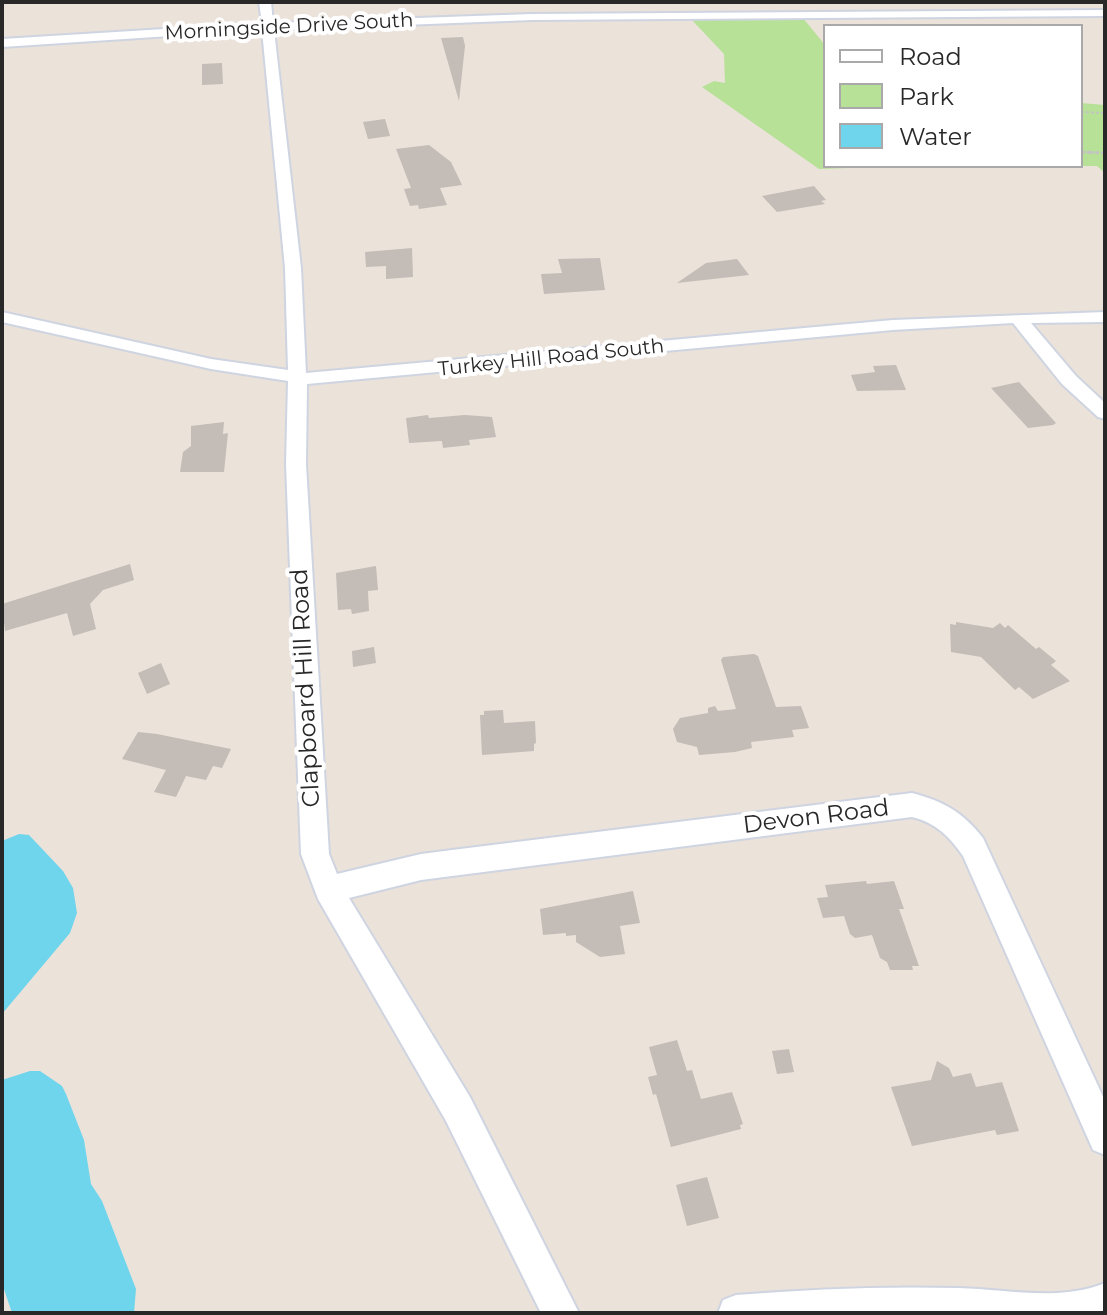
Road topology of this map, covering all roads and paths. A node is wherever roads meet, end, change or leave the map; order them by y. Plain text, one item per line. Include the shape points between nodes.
1 (752, 2) edge
2 (1105, 13) edge
3 (267, 14) edge
4 (761, 14) junction
5 (4, 46) edge
6 (1083, 112) edge
7 (1105, 113) edge
8 (1083, 152) edge
9 (1105, 153) edge
10 (2, 317) edge
11 (1105, 317) edge
12 (1018, 318) junction
13 (297, 378) junction
14 (1105, 413) edge
15 (328, 890) junction
16 (1105, 1138) edge
17 (1105, 1301) edge
18 (561, 1313) edge
19 (736, 1313) edge

1 - 4 street
2 - 4 street, Morningside Drive South
3 - 4 street, Morningside Drive South
3 - 5 street, Morningside Drive South
3 - 13 street, Clapboard Hill Road via 290,224
6 - 7 path
8 - 9 path
10 - 13 street, Turkey Hill Road South
11 - 12 street, Turkey Hill Road South
12 - 13 street, Turkey Hill Road South
12 - 14 street via 1069,380
13 - 15 street, Clapboard Hill Road via 309,761 315,854
15 - 16 street, Devon Road via 467,861 912,805 938,812 958,825 973,847
15 - 18 street, Clapboard Hill Road via 458,1109
17 - 19 street via 1100,1306 1030,1312 961,1306

